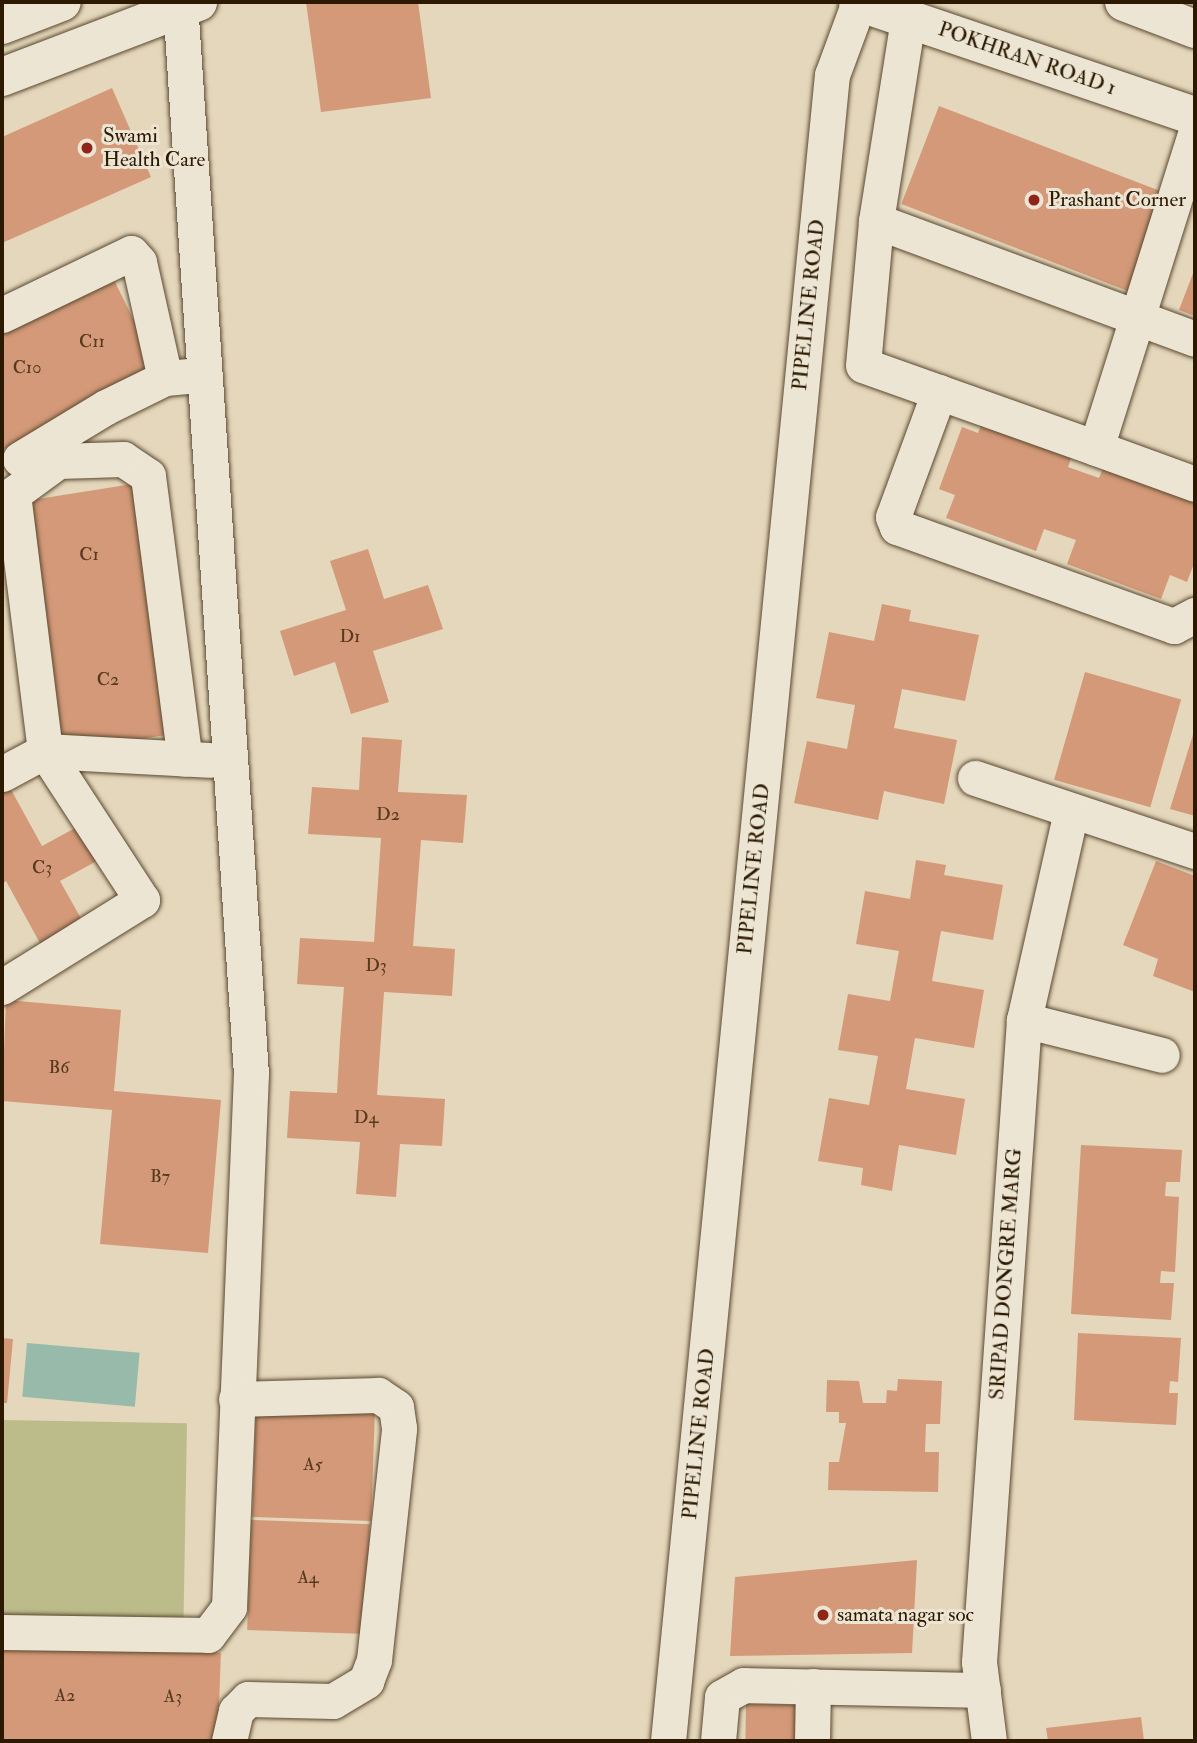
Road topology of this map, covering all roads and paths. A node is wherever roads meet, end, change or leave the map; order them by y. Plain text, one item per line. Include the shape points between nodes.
1 (62, 2) edge
2 (859, 2) edge
3 (1124, 2) edge
4 (186, 4) edge
5 (908, 20) junction
6 (2, 25) edge
7 (1195, 29) edge
8 (2, 77) edge
9 (1195, 116) edge
10 (1195, 134) edge
11 (876, 221) junction
12 (2, 315) edge
13 (1142, 317) junction
14 (1195, 339) edge
15 (205, 374) junction
16 (165, 378) junction
17 (939, 392) junction
18 (1096, 448) junction
19 (2, 469) edge
20 (1195, 484) edge
21 (1195, 615) edge
22 (45, 751) junction
23 (185, 759) junction
24 (230, 762) junction
25 (2, 774) edge
26 (975, 778) dead end
27 (1070, 811) junction
28 (1195, 851) edge
29 (2, 987) edge
30 (1024, 1020) junction
31 (1162, 1055) dead end
32 (236, 1399) junction
33 (2, 1632) edge
34 (813, 1686) junction
35 (983, 1690) junction
36 (229, 1741) edge
37 (668, 1741) edge
38 (718, 1741) edge
39 (812, 1741) edge
40 (989, 1741) edge

1 - 6 main road
2 - 5 main road, POKHRAN ROAD 1
2 - 37 street, PIPELINE ROAD via 832,75
3 - 7 main road
4 - 8 main road
4 - 15 street
5 - 9 main road, POKHRAN ROAD 1
5 - 11 street
10 - 13 street
11 - 13 street
11 - 17 street via 860,356 873,371
12 - 16 street via 131,253 139,262
13 - 14 street
13 - 18 street
15 - 16 street
15 - 24 street
16 - 19 street
17 - 18 street
17 - 21 street via 893,517 897,527 1174,626
18 - 20 street
22 - 23 street
22 - 23 street via 13,494 58,461 97,456 140,465 148,476
22 - 25 street
22 - 29 street via 142,900
23 - 24 street
24 - 32 street via 250,1074
26 - 27 street
27 - 28 street
27 - 30 street, SRIPAD DONGRE MARG
30 - 31 street
30 - 35 street, SRIPAD DONGRE MARG via 979,1662
32 - 33 street via 223,1621 208,1635
32 - 36 street via 378,1395 396,1408 400,1428 374,1660 366,1681 333,1701 248,1699 236,1711
34 - 35 street
34 - 38 street via 734,1689 722,1697
34 - 39 street
35 - 40 street, SRIPAD DONGRE MARG

